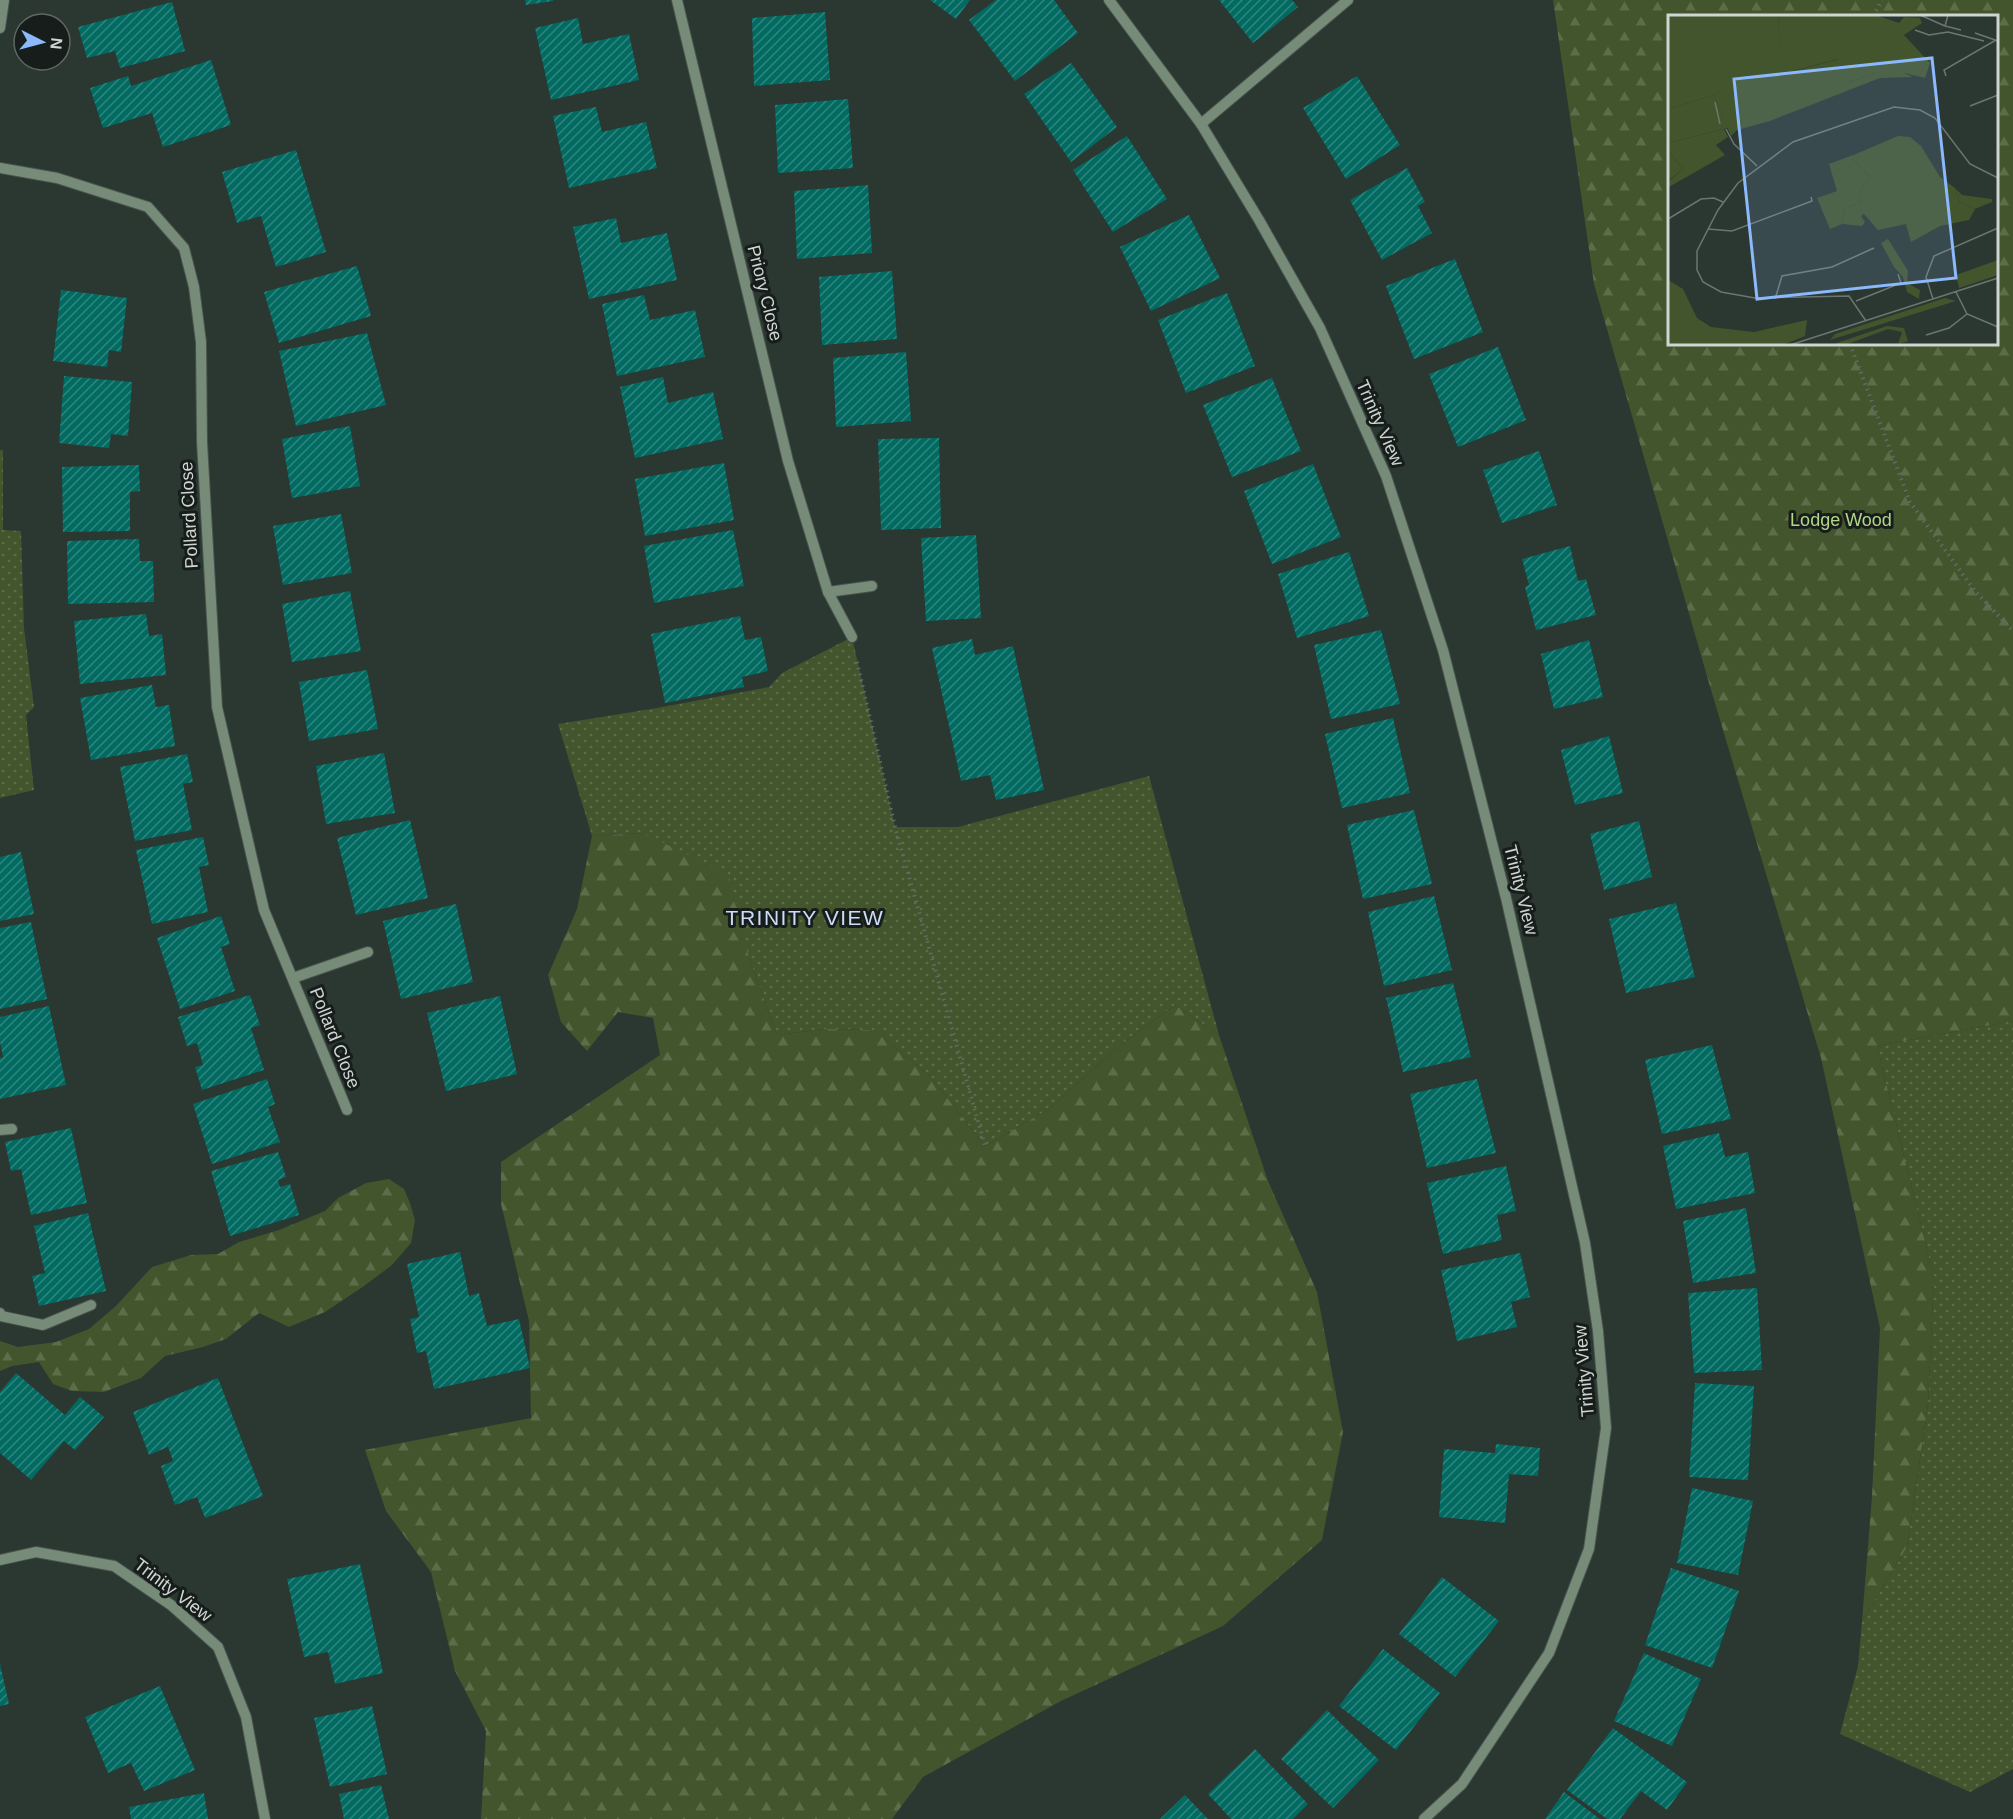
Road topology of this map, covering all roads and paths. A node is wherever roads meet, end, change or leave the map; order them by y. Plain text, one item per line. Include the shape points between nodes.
1 (4, 0) edge
2 (677, 0) edge
3 (1109, 0) edge
4 (1348, 0) edge
5 (1882, 0) edge
6 (1874, 15) edge
7 (0, 28) edge
8 (1201, 124) junction
9 (0, 168) edge
10 (1850, 345) edge
11 (872, 586) dead end
12 (828, 592) junction
13 (2013, 631) edge
14 (852, 638) joint
15 (368, 952) dead end
16 (292, 978) junction
17 (347, 1110) dead end
18 (12, 1129) dead end
19 (0, 1130) edge
20 (985, 1146) dead end
21 (91, 1305) dead end
22 (0, 1314) edge
23 (0, 1560) edge
24 (265, 1819) edge
25 (1424, 1819) edge

1 - 7 street
2 - 12 street, Priory Close via 788,462
3 - 8 street, Trinity View
4 - 8 street
5 - 6 path
8 - 25 street, Trinity View via 1320,328 1386,476 1443,650 1506,898 1585,1243 1598,1330 1606,1428 1589,1549 1549,1653 1462,1784
9 - 16 street, Pollard Close via 57,178 148,207 184,248 201,342 201,442 217,707 264,910
10 - 13 path via 1910,502 1975,591
11 - 12 street
12 - 14 street, Priory Close
14 - 20 path via 895,827
15 - 16 street, Pollard Close
16 - 17 street, Pollard Close
18 - 19 street
21 - 22 street via 43,1325
23 - 24 street, Trinity View via 36,1552 114,1566 171,1605 218,1647 246,1717

